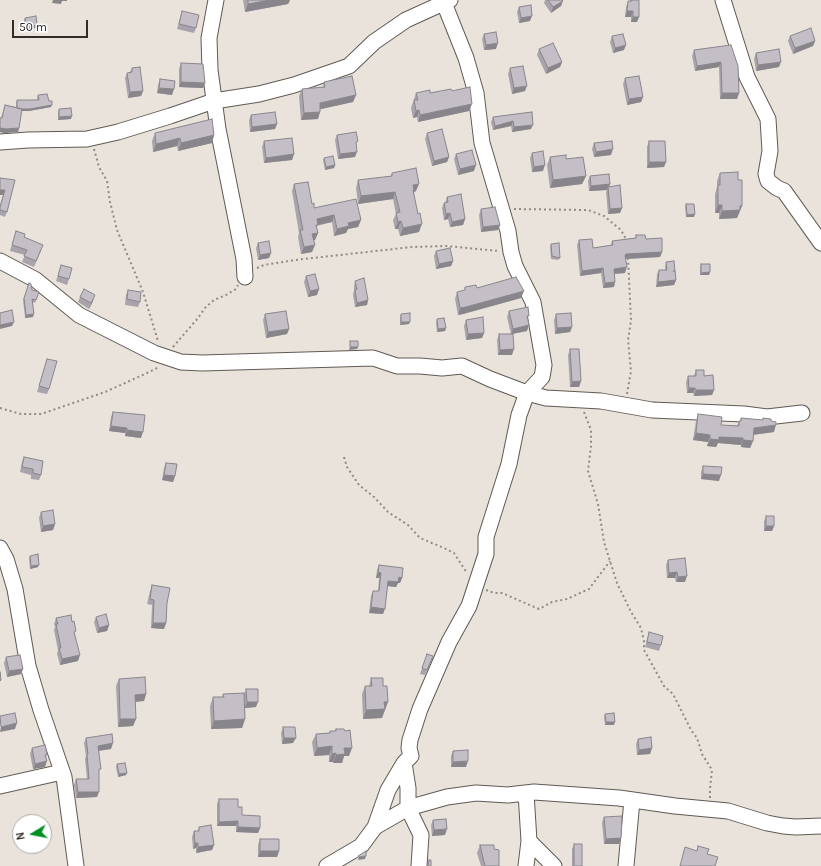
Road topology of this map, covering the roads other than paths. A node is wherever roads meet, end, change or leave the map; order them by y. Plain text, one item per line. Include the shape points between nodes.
1 (216, 0) edge
2 (723, 0) edge
3 (447, 2) edge
4 (214, 101) junction
5 (0, 142) edge
6 (821, 243) edge
7 (0, 261) edge
8 (245, 277) road end
9 (527, 393) junction
10 (802, 413) dead end
11 (0, 548) edge
12 (404, 763) junction
13 (62, 772) junction
14 (0, 786) edge
15 (526, 793) junction
16 (632, 800) junction
17 (408, 808) junction
18 (821, 826) edge
19 (375, 828) junction
20 (529, 841) junction
21 (76, 866) edge
22 (327, 866) edge
23 (419, 866) edge
24 (526, 866) edge
25 (554, 866) edge
26 (626, 866) edge

1 - 4 street via 210,38 210,70
2 - 6 street via 747,77 768,119 768,181 784,191
3 - 4 street via 406,20 374,42 349,66 294,85
3 - 9 street via 476,93 482,143 508,231 511,252 533,302 544,364 542,377
4 - 5 street via 126,130 93,137
4 - 8 street via 244,259
7 - 9 street via 36,280 78,315 127,340 181,362 373,358 397,366 462,366
9 - 10 street via 546,398 601,401 652,410 767,417
9 - 12 street via 519,415 509,464 486,537 486,554 469,606 449,642 420,709 410,740 411,756
11 - 13 street via 15,589 28,666
12 - 17 street
12 - 19 street via 388,790
13 - 14 street
13 - 21 street
15 - 16 street via 573,794
15 - 17 street via 476,793 447,797
15 - 20 street
16 - 18 street via 728,811 783,826
16 - 26 street
17 - 19 street
17 - 23 street via 421,835
19 - 22 street via 361,846
20 - 24 street
20 - 25 street

